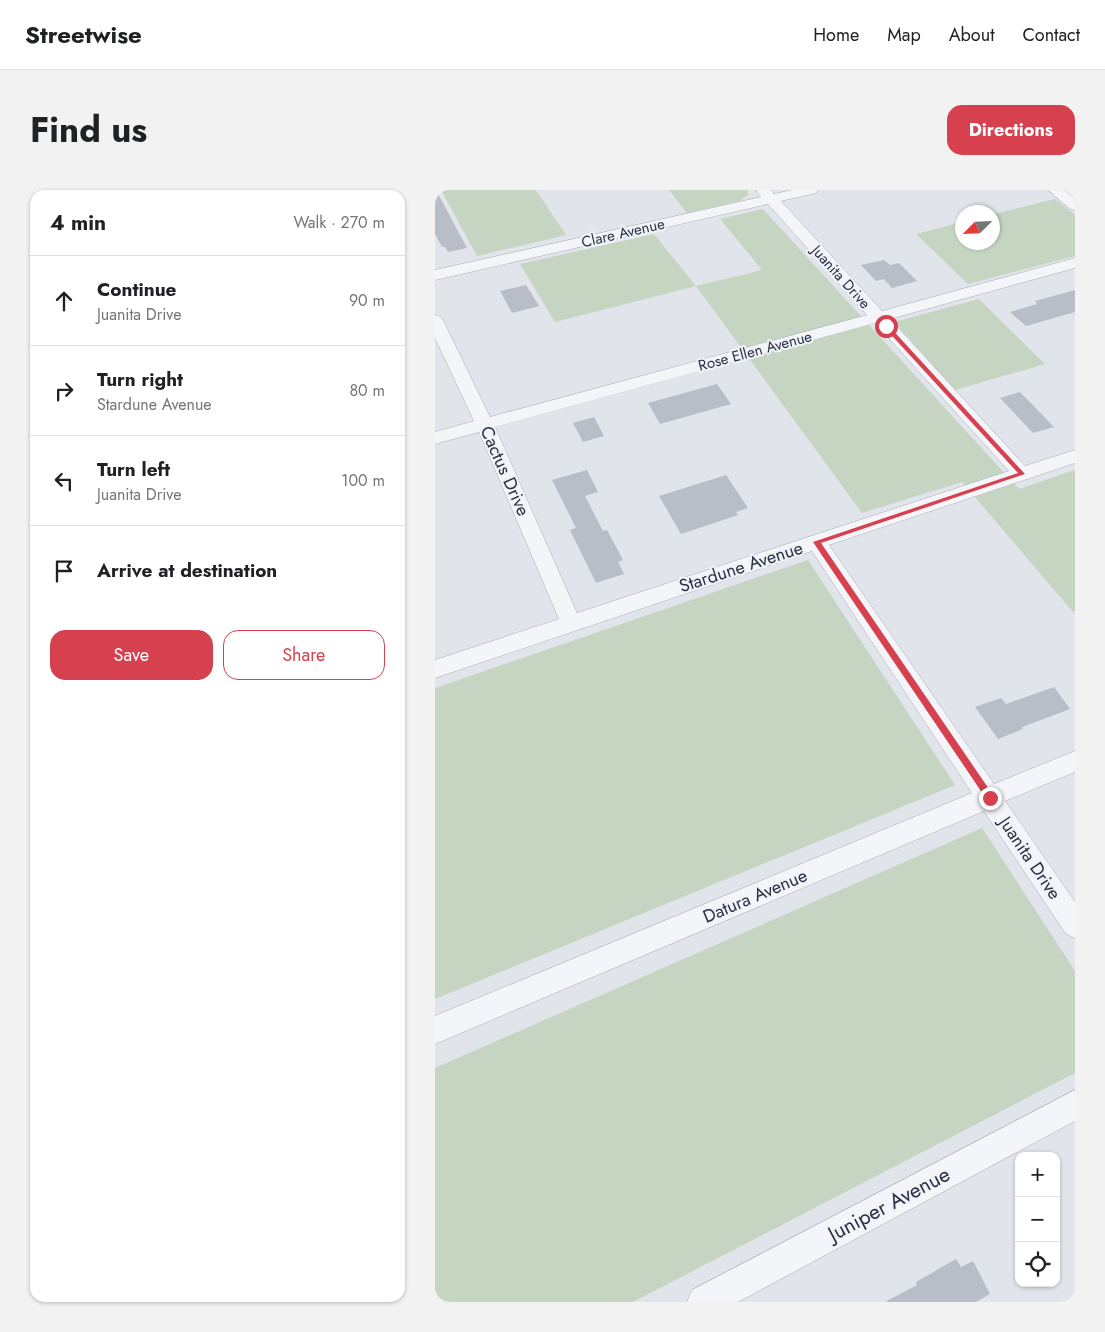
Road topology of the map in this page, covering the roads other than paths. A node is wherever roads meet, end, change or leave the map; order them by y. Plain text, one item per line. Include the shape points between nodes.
1 (811, 190) edge
2 (1055, 190) edge
3 (767, 195) edge
4 (1075, 206) edge
5 (1075, 263) edge
6 (435, 275) edge
7 (878, 318) junction
8 (435, 320) edge
9 (485, 425) junction
10 (435, 438) edge
11 (1075, 456) edge
12 (1022, 474) junction
13 (816, 542) junction
14 (571, 623) junction
15 (435, 669) edge
16 (1075, 761) edge
17 (990, 798) junction
18 (1075, 925) edge
19 (435, 1030) edge
20 (1075, 1105) edge
21 (703, 1302) edge

1 - 3 street, Clare Avenue
2 - 4 street
3 - 6 street, Clare Avenue
3 - 7 street, Juanita Drive
5 - 7 street, Rose Ellen Avenue
7 - 9 street, Rose Ellen Avenue
7 - 12 street, Juanita Drive
8 - 9 street, Cactus Drive
9 - 10 street, Rose Ellen Avenue
9 - 14 street, Cactus Drive
11 - 12 street, Stardune Avenue
12 - 13 street, Stardune Avenue
13 - 14 street, Stardune Avenue
13 - 17 street, Juanita Drive
14 - 15 street, Stardune Avenue
16 - 17 street, Datura Avenue
17 - 18 street, Juanita Drive
17 - 19 street, Datura Avenue
20 - 21 street, Juniper Avenue

